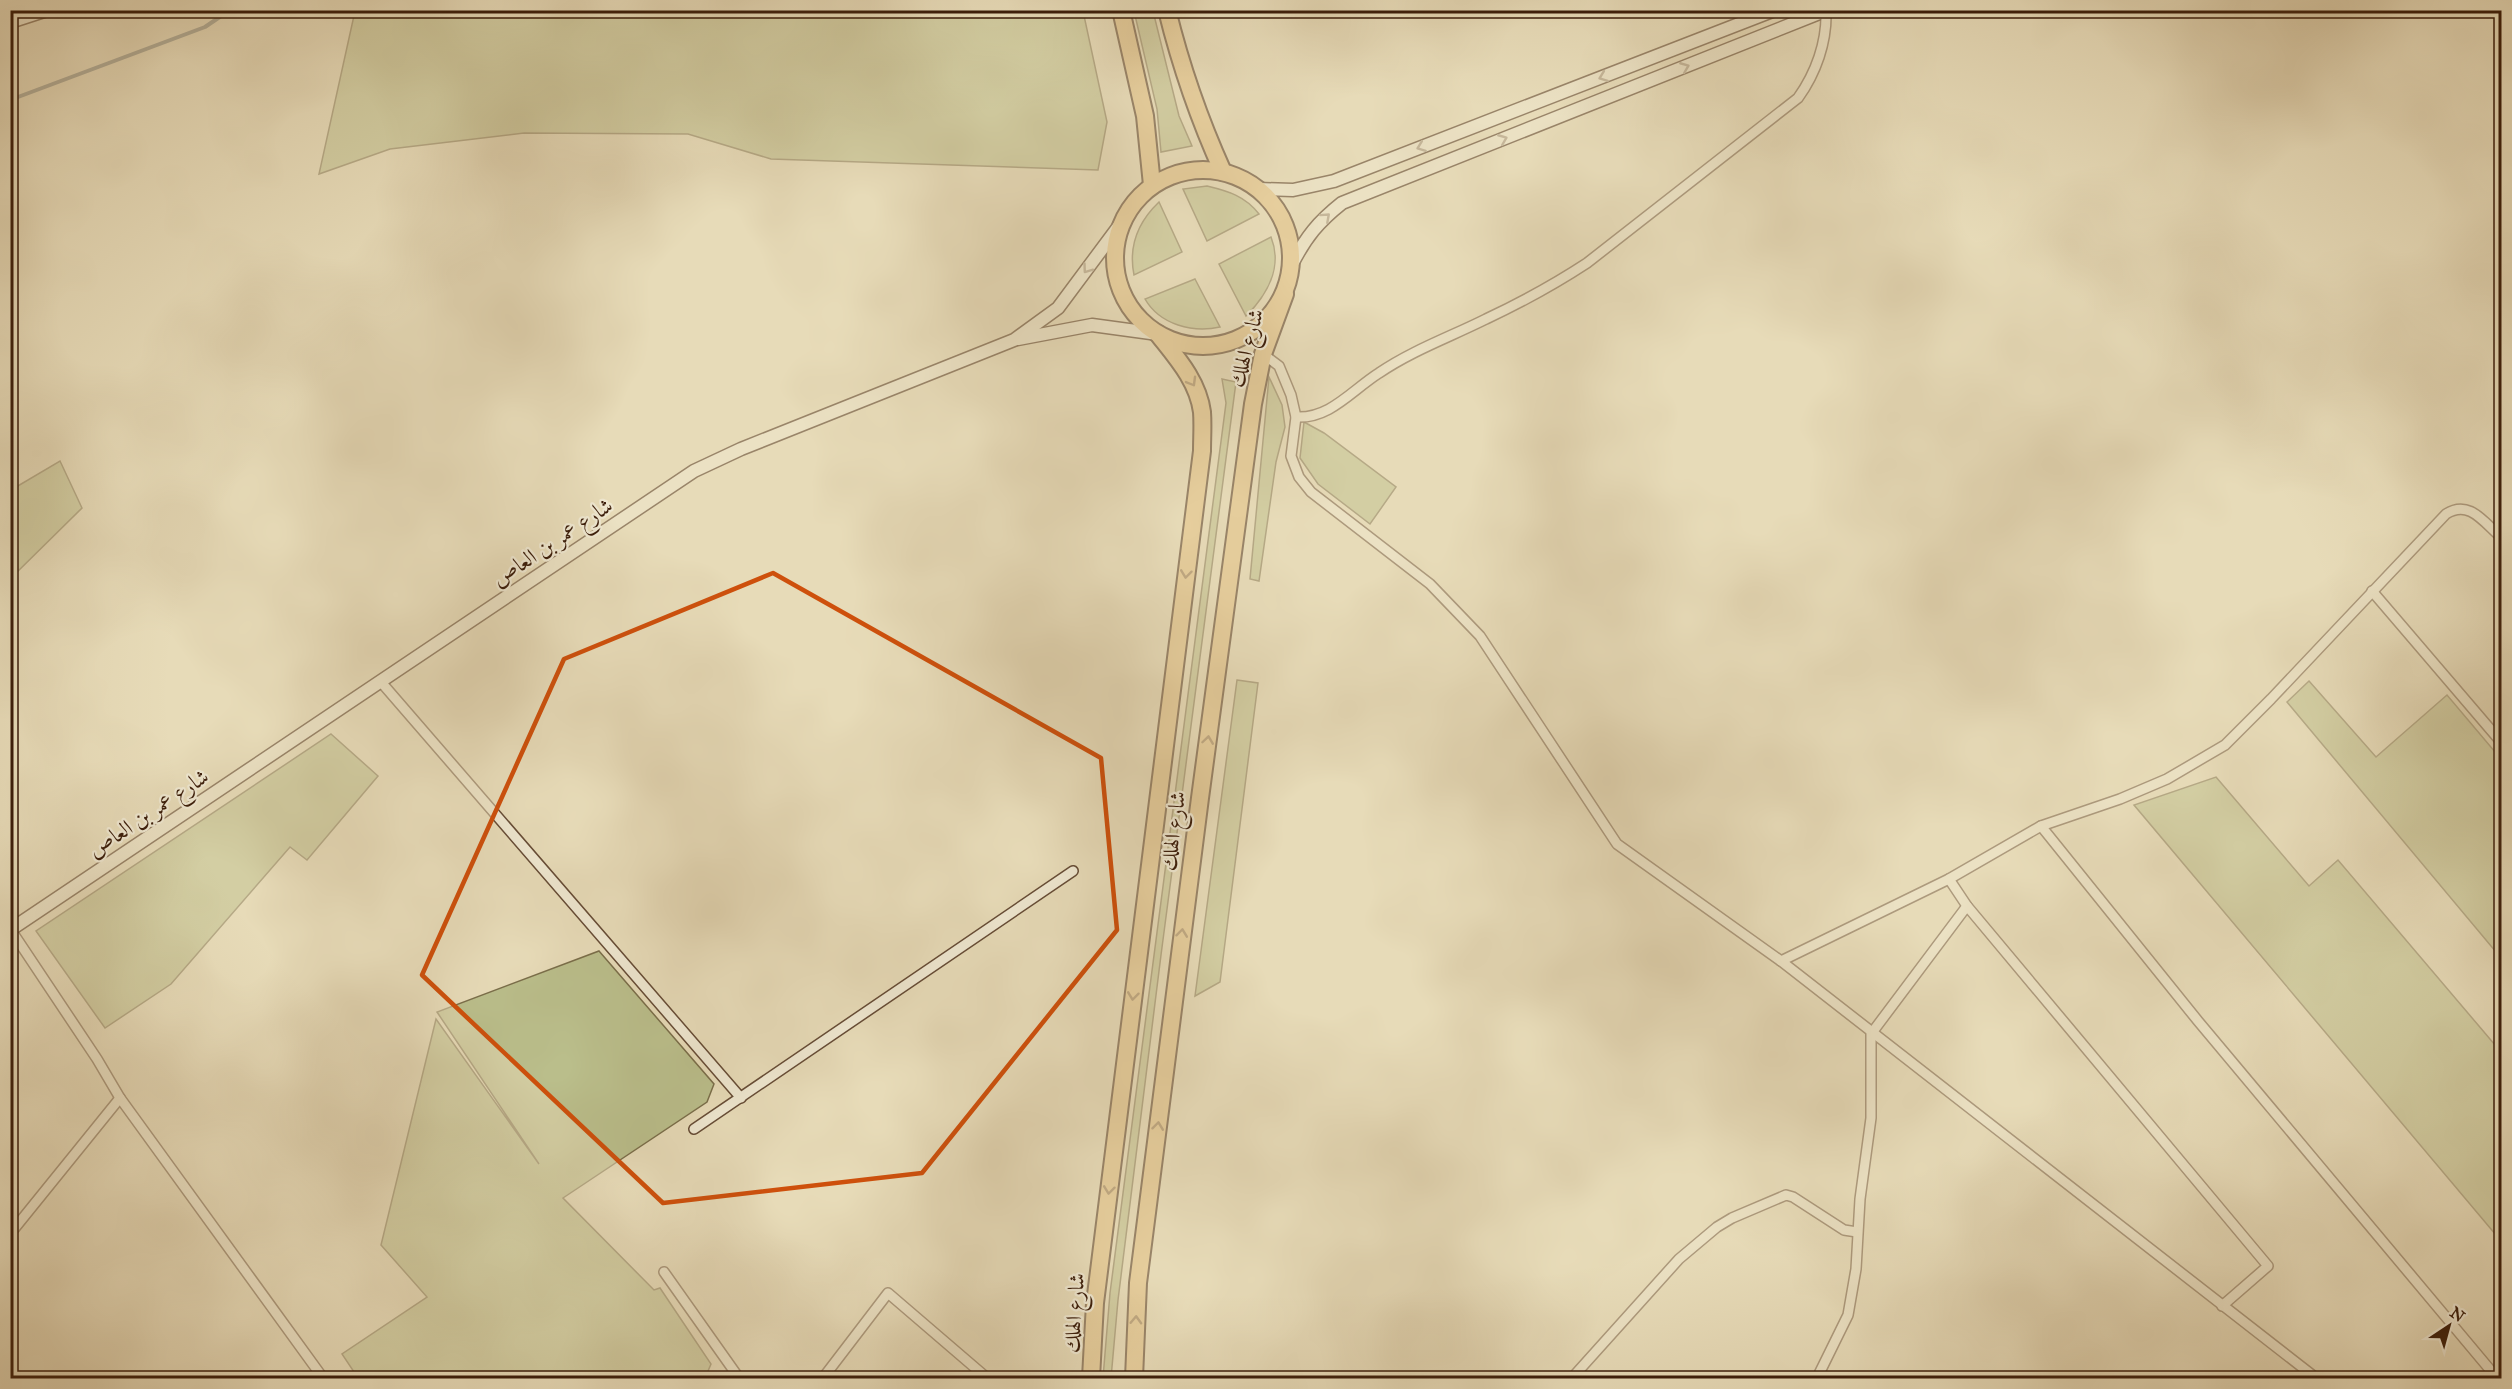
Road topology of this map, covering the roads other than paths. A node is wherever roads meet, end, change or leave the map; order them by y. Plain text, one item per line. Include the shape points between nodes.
1 (47, 10) edge
2 (1121, 10) edge
3 (1167, 10) edge
4 (1775, 10) edge
5 (1826, 11) edge
6 (10, 22) edge
7 (1223, 172) junction
8 (1152, 185) junction
9 (1258, 189) junction
10 (1122, 222) junction
11 (1292, 264) junction
12 (1284, 294) junction
13 (1158, 334) junction
14 (1014, 340) junction
15 (1263, 354) junction
16 (1296, 417) junction
17 (2502, 538) edge
18 (2372, 591) junction
19 (381, 682) junction
20 (2502, 743) edge
21 (2041, 826) junction
22 (1073, 871) dead end
23 (1949, 879) junction
24 (1967, 906) junction
25 (11, 930) edge
26 (1781, 961) junction
27 (1871, 1034) junction
28 (120, 1098) junction
29 (741, 1098) junction
30 (694, 1129) dead end
31 (1857, 1232) junction
32 (10, 1234) edge
33 (664, 1272) dead end
34 (2222, 1306) junction
35 (828, 1376) edge
36 (323, 1378) edge
37 (739, 1378) edge
38 (987, 1378) edge
39 (1092, 1378) edge
40 (1134, 1378) edge
41 (1572, 1378) edge
42 (1817, 1378) edge
43 (2316, 1378) edge
44 (2497, 1378) edge

1 - 6 street
2 - 8 highway via 1145,116
3 - 7 highway via 1198,116
4 -> 9 street via 1334,181 1293,190
11 -> 5 street via 1307,235 1342,203
5 - 16 street via 1826,31 1816,66 1798,98 1587,263 1485,320 1410,353 1327,412
7 - 8 highway via 1193,170
7 - 9 highway
8 - 10 highway via 1135,201
9 - 11 highway via 1284,222
10 - 13 highway via 1115,246 1116,272 1123,296 1138,318
10 -> 14 street, شارع عمر بن العاص via 1058,308
11 - 12 highway
12 - 13 highway via 1268,319 1244,337 1216,346 1186,345
12 - 15 highway, شارع الهلك
13 - 14 street via 1092,325
13 -> 39 highway, شارع الهلك via 1196,388 1202,412 1202,451 1096,1292
14 - 19 street, شارع عمر بن العاص via 694,471
15 - 16 street via 1279,366
40 -> 15 highway, شارع الهلك via 1138,1283 1253,404
16 - 26 street via 1291,456 1299,477 1311,492 1431,584 1480,636 1617,844
17 - 18 street via 2473,513 2463,507 2455,508
18 - 20 street
18 - 21 street via 2225,745 2167,779
19 - 25 street, شارع عمر بن العاص
19 - 29 street
21 - 23 street
21 - 44 street
22 - 29 street
23 - 24 street
23 - 26 street
24 - 27 street
24 - 34 street via 2268,1266
25 - 28 street
26 - 27 street
27 - 31 street via 1871,1118
27 - 34 street
28 - 32 street
28 - 36 street
29 - 30 street
31 - 41 street via 1844,1230 1786,1196 1732,1218 1679,1259
31 - 42 street via 1848,1316
33 - 37 street
34 - 43 street
35 - 38 street via 888,1293

